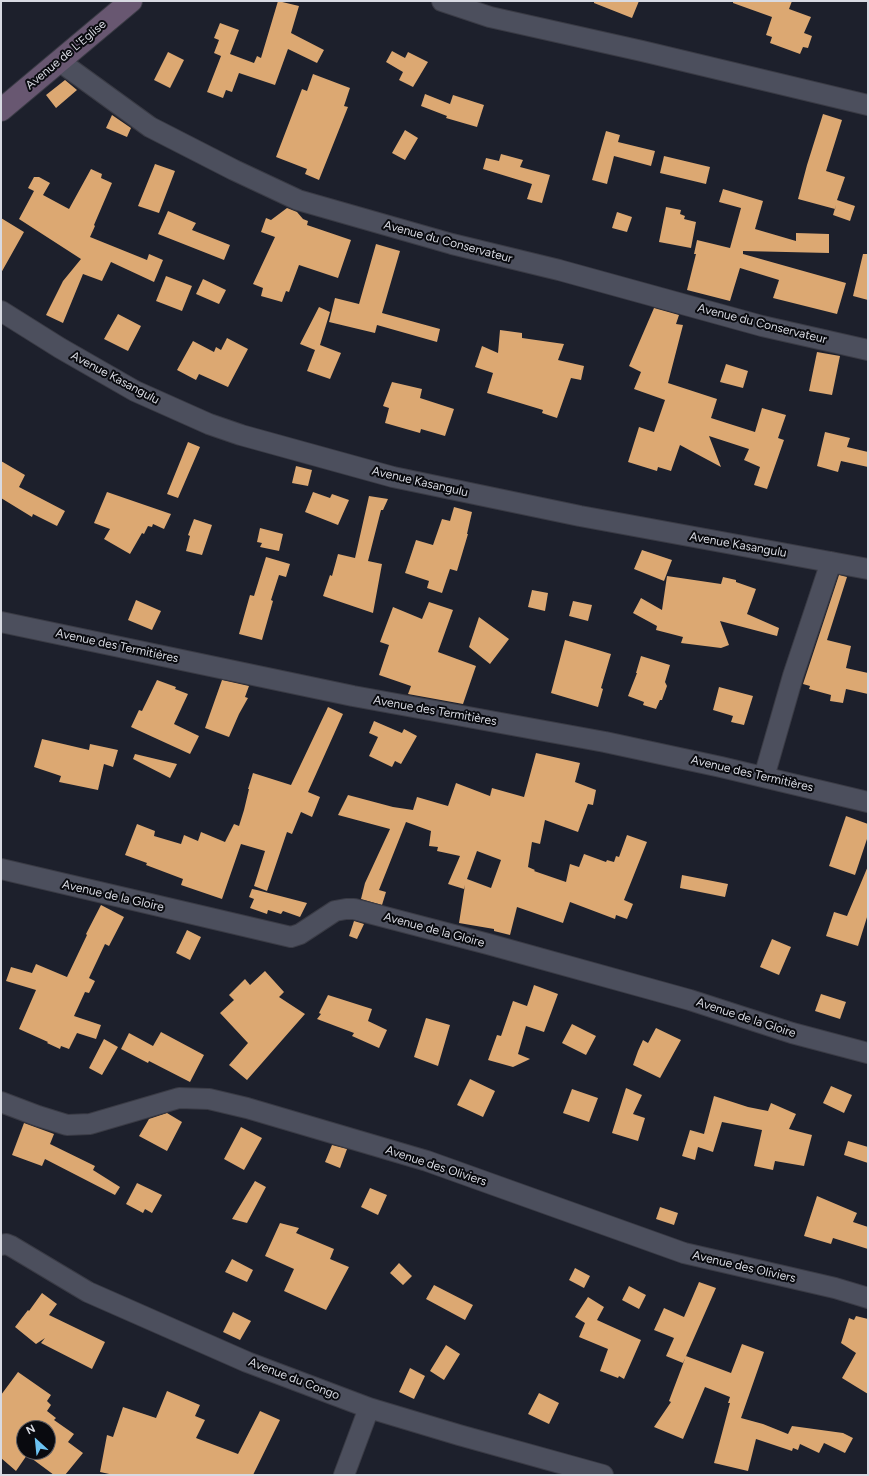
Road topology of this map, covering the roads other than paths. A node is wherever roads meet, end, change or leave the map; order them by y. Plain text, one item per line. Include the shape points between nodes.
1 (131, 1) edge
2 (442, 1) edge
3 (59, 61) junction
4 (868, 105) edge
5 (1, 110) edge
6 (1, 311) edge
7 (868, 350) edge
8 (831, 562) junction
9 (868, 569) edge
10 (1, 622) edge
11 (764, 777) junction
12 (868, 802) edge
13 (1, 870) edge
14 (868, 1053) edge
15 (1, 1102) edge
16 (1, 1245) edge
17 (868, 1298) edge
18 (369, 1408) junction
19 (344, 1475) edge
20 (602, 1475) edge

1 - 3 street, Avenue de L'Eglise
2 - 4 street via 490,17
3 - 5 street, Avenue de L'Eglise
3 - 7 street, Avenue du Conservateur via 150,127 298,200 452,244 559,270 762,326
6 - 8 street, Avenue Kasangulu via 135,391 209,424 241,435 393,477 580,516
8 - 9 street, Avenue Kasangulu
8 - 11 street via 795,669
10 - 11 street, Avenue des Termitières via 353,696 605,742
11 - 12 street, Avenue des Termitières
13 - 14 street, Avenue de la Gloire via 291,937 335,911 354,909 690,1000 792,1033
15 - 17 street, Avenue des Oliviers via 67,1125 90,1124 179,1098 209,1099 248,1108 427,1161 684,1253
16 - 18 street, Avenue du Congo via 11,1246 88,1292 140,1316 247,1362
18 - 19 street
18 - 20 street, Avenue du Congo

